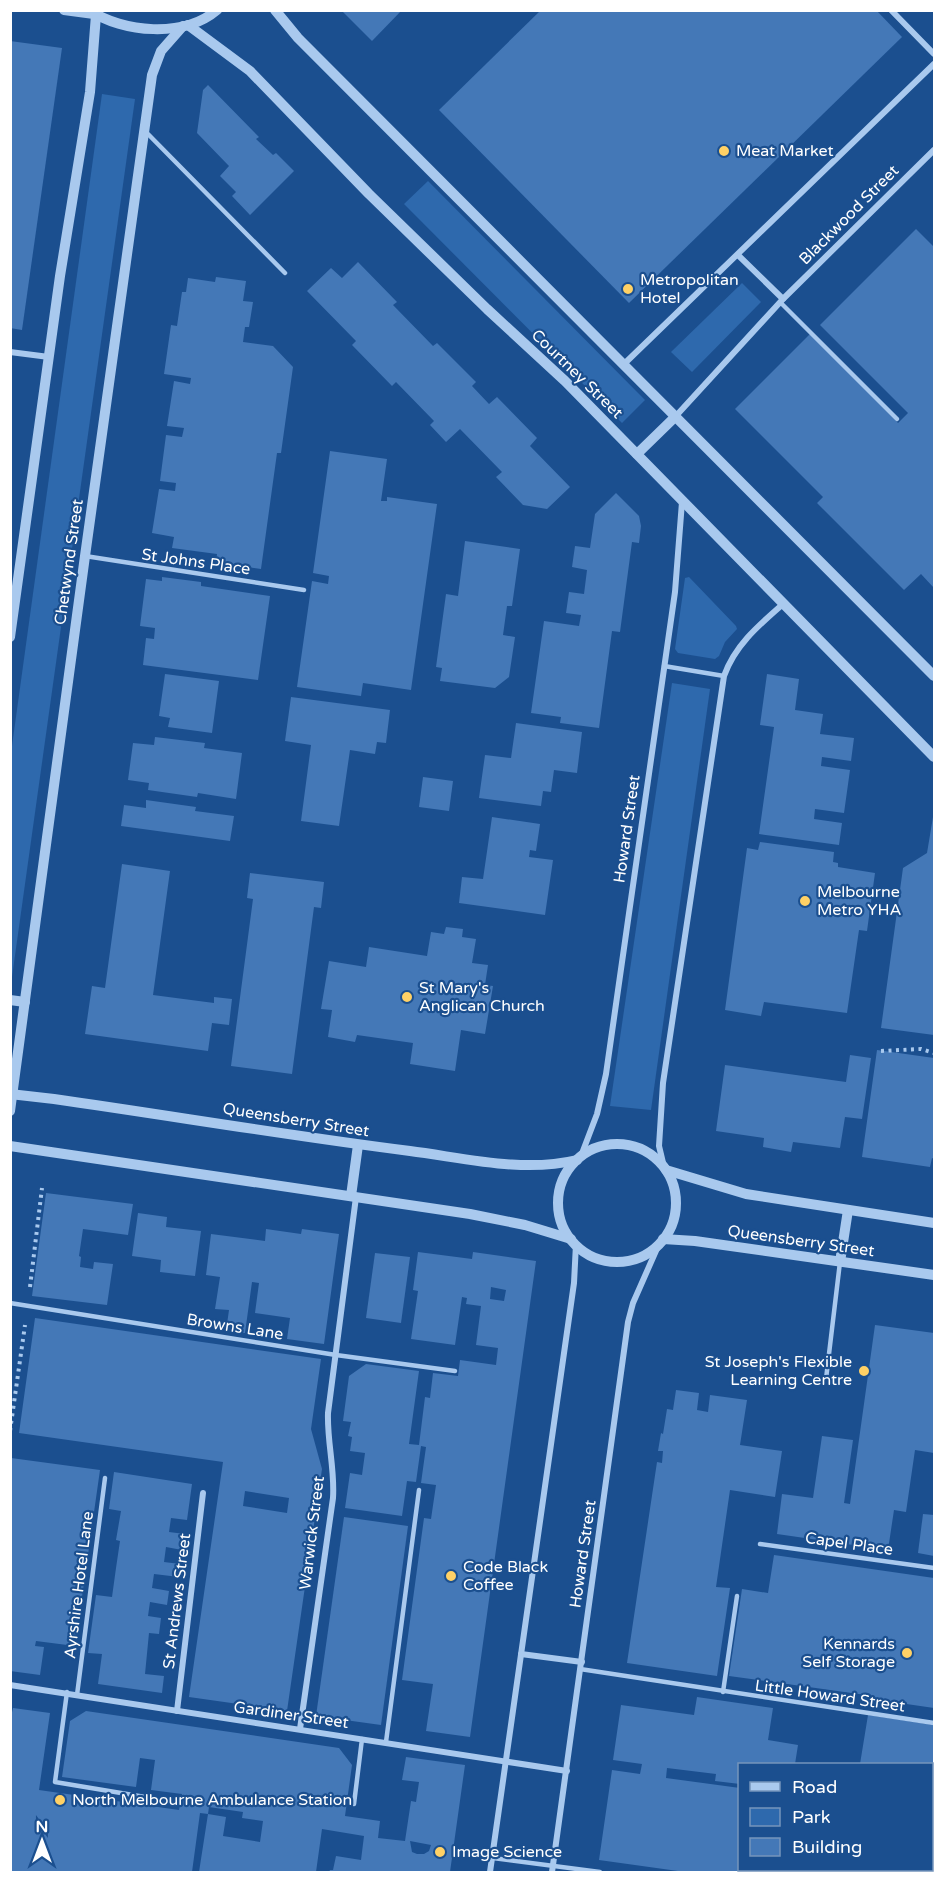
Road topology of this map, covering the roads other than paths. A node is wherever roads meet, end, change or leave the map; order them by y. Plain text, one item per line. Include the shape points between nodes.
1 (64, 10) edge
2 (217, 10) edge
3 (275, 10) edge
4 (891, 10) edge
5 (93, 13) edge
6 (185, 25) junction
7 (934, 54) edge
8 (934, 64) edge
9 (929, 69) junction
10 (934, 75) edge
11 (145, 131) junction
12 (934, 150) edge
13 (738, 255) junction
14 (285, 273) dead end
15 (781, 301) junction
16 (10, 352) edge
17 (49, 357) junction
18 (623, 365) junction
19 (675, 417) junction
20 (897, 419) dead end
21 (637, 454) junction
22 (682, 502) junction
23 (85, 556) junction
24 (304, 590) dead end
25 (783, 604) junction
26 (10, 637) edge
27 (664, 666) junction
28 (724, 676) junction
29 (934, 676) edge
30 (934, 757) edge
31 (10, 1000) edge
32 (25, 1002) junction
33 (12, 1094) edge
34 (10, 1111) edge
35 (358, 1144) junction
36 (10, 1146) edge
37 (579, 1158) junction
38 (665, 1169) junction
39 (354, 1196) junction
40 (848, 1210) junction
41 (934, 1223) edge
42 (573, 1242) junction
43 (661, 1242) junction
44 (840, 1262) junction
45 (934, 1275) edge
46 (10, 1303) edge
47 (336, 1355) junction
48 (455, 1371) dead end
49 (826, 1379) dead end
50 (105, 1478) dead end
51 (419, 1490) dead end
52 (203, 1493) dead end
53 (760, 1544) dead end
54 (934, 1568) edge
55 (736, 1596) dead end
56 (521, 1654) junction
57 (581, 1666) junction
58 (10, 1685) edge
59 (67, 1692) junction
60 (723, 1692) junction
61 (77, 1695) junction
62 (177, 1711) junction
63 (934, 1723) edge
64 (300, 1729) junction
65 (362, 1739) junction
66 (386, 1742) junction
67 (506, 1762) junction
68 (567, 1771) junction
69 (151, 1798) dead end
70 (354, 1804) dead end
71 (493, 1858) junction
72 (553, 1869) edge
73 (490, 1872) edge
74 (600, 1872) edge

1 - 5 street
2 - 6 street
3 - 18 street via 298,38
4 - 7 street
5 - 6 street via 148,29
5 - 17 street via 90,92
6 - 11 street, Chetwynd Street via 161,51 155,66
6 - 21 street, Courtney Street via 250,71 369,194
8 - 9 street
9 - 10 street
9 - 13 street
11 - 14 lane
11 - 23 street, Chetwynd Street
12 - 15 street, Blackwood Street
13 - 15 street
13 - 18 street
15 - 19 street, Blackwood Street
15 - 20 lane
16 - 17 street
17 - 26 street
18 - 19 street
19 - 21 street
19 - 29 street
21 - 22 street, Courtney Street
22 - 25 street, Courtney Street
22 - 27 street, Howard Street
23 - 24 lane, St Johns Place
23 - 32 street, Chetwynd Street
25 - 28 street via 743,641
25 - 30 street, Courtney Street
27 - 28 lane
27 - 37 street, Howard Street via 606,1074 595,1120
28 - 38 street via 663,1083 659,1146
31 - 32 street
32 - 33 street, Chetwynd Street
33 - 34 street, Chetwynd Street
33 - 35 street, Queensberry Street
35 - 37 street, Queensberry Street via 531,1166
35 - 39 street
36 - 39 street
37 - 38 street via 597,1147 624,1144 642,1149
37 - 42 street via 562,1180 559,1192 560,1217
38 - 40 street via 746,1194
38 - 43 street via 675,1190 675,1210
39 - 42 street via 490,1218
39 - 47 street, Warwick Street
40 - 41 street
40 - 44 street
42 - 43 street via 592,1256 623,1261 642,1256
42 - 56 street via 574,1283
43 - 44 street, Queensberry Street via 695,1241
43 - 57 street, Howard Street via 628,1322
44 - 45 street, Queensberry Street
44 - 49 lane
46 - 47 lane, Browns Lane
47 - 48 lane, Browns Lane
47 - 64 street, Warwick Street via 327,1426 333,1498
50 - 61 lane, Ayrshire Hotel Lane
51 - 66 lane
52 - 62 street, St Andrews Street
53 - 54 lane, Capel Place
55 - 60 lane
56 - 57 street
56 - 67 street
57 - 60 lane, Little Howard Street
57 - 68 street, Howard Street
58 - 59 street, Gardiner Street
59 - 61 street, Gardiner Street
59 - 69 lane via 55,1782
60 - 63 lane, Little Howard Street
61 - 62 street, Gardiner Street
62 - 64 street, Gardiner Street
64 - 65 street, Gardiner Street
65 - 66 street, Gardiner Street
65 - 70 lane
66 - 67 street, Gardiner Street
67 - 68 street, Gardiner Street
67 - 71 street
68 - 72 street, Howard Street
71 - 72 lane
71 - 73 street
72 - 74 lane

